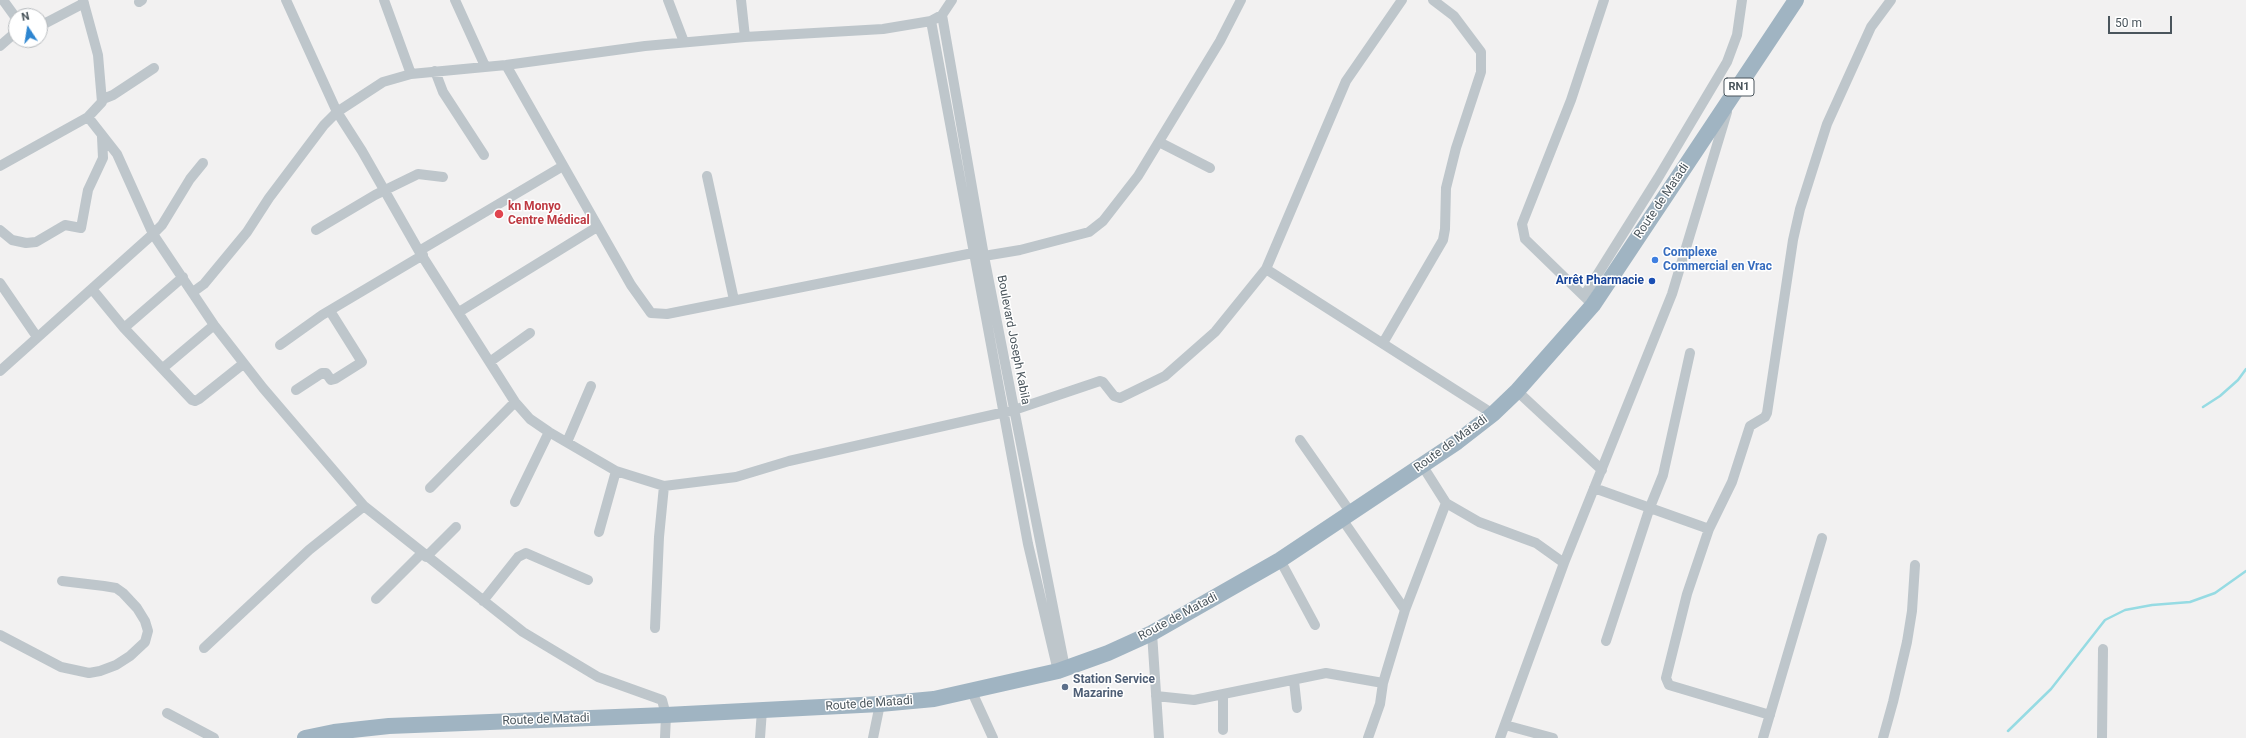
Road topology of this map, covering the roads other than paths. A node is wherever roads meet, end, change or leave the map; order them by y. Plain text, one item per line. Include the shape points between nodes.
1 (286, 0) edge
2 (384, 0) edge
3 (455, 0) edge
4 (668, 0) edge
5 (741, 0) edge
6 (952, 0) edge
7 (1241, 0) edge
8 (1402, 0) edge
9 (1433, 0) edge
10 (1604, 0) edge
11 (1742, 0) edge
12 (1796, 0) edge
13 (1891, 0) edge
14 (84, 1) edge
15 (942, 15) junction
16 (931, 20) junction
17 (48, 21) edge
18 (745, 36) junction
19 (8, 39) edge
20 (684, 42) junction
21 (0, 46) edge
22 (506, 65) junction
23 (485, 66) junction
24 (154, 68) dead end
25 (435, 71) junction
26 (411, 74) junction
27 (1731, 98) junction
28 (102, 99) junction
29 (336, 112) junction
30 (88, 117) junction
31 (102, 137) junction
32 (1159, 142) junction
33 (484, 155) dead end
34 (203, 163) dead end
35 (0, 166) edge
36 (563, 166) junction
37 (1210, 168) dead end
38 (707, 176) dead end
39 (443, 177) dead end
40 (386, 191) junction
41 (597, 227) junction
42 (0, 230) edge
43 (316, 230) dead end
44 (153, 234) junction
45 (421, 253) junction
46 (973, 253) junction
47 (984, 256) junction
48 (1266, 269) junction
49 (183, 277) junction
50 (0, 284) edge
51 (92, 289) junction
52 (193, 292) junction
53 (734, 300) junction
54 (1588, 301) junction
55 (330, 310) junction
56 (459, 312) junction
57 (214, 325) junction
58 (124, 328) junction
59 (530, 333) dead end
60 (37, 337) junction
61 (1383, 343) junction
62 (280, 345) dead end
63 (1690, 353) dead end
64 (491, 361) junction
65 (243, 364) junction
66 (163, 368) junction
67 (0, 371) edge
68 (591, 386) dead end
69 (296, 390) dead end
70 (1517, 392) junction
71 (515, 402) junction
72 (1009, 411) junction
73 (1493, 414) junction
74 (549, 432) junction
75 (1300, 440) dead end
76 (567, 442) junction
77 (1422, 465) junction
78 (1602, 470) junction
79 (616, 471) junction
80 (664, 486) junction
81 (430, 488) dead end
82 (1594, 488) junction
83 (515, 502) dead end
84 (1446, 503) junction
85 (364, 506) junction
86 (1650, 507) junction
87 (1347, 516) junction
88 (456, 527) dead end
89 (1710, 529) junction
90 (599, 532) dead end
91 (1822, 538) dead end
92 (424, 555) junction
93 (1280, 560) junction
94 (1564, 563) junction
95 (1915, 565) dead end
96 (588, 580) dead end
97 (62, 581) dead end
98 (376, 598) dead end
99 (483, 601) junction
100 (1405, 610) junction
101 (1315, 625) dead end
102 (655, 628) dead end
103 (1152, 633) junction
104 (0, 635) edge
105 (1606, 641) dead end
106 (204, 648) dead end
107 (2103, 649) dead end
108 (1062, 670) junction
109 (1294, 681) junction
110 (1383, 683) junction
111 (972, 692) junction
112 (1223, 695) junction
113 (1156, 696) junction
114 (880, 704) junction
115 (1297, 708) dead end
116 (762, 710) junction
117 (167, 713) dead end
118 (666, 715) junction
119 (1770, 715) junction
120 (1505, 725) junction
121 (1223, 730) dead end
122 (333, 735) edge
123 (214, 738) edge
124 (305, 738) edge
125 (665, 738) edge
126 (760, 738) edge
127 (873, 738) edge
128 (993, 738) edge
129 (1159, 738) edge
130 (1368, 738) edge
131 (1500, 738) edge
132 (1553, 738) edge
133 (1763, 738) edge
134 (1883, 738) edge
135 (2102, 738) edge

1 - 29 street
2 - 26 street
3 - 23 street
4 - 20 street
5 - 18 street
6 - 15 street
7 - 32 street via 1220,41
8 - 48 street via 1346,81
9 - 61 street via 1454,16 1481,52 1481,72 1446,188 1443,240
10 - 54 street via 1571,100 1522,224 1525,239
11 - 54 street via 1737,35 1727,62
12 - 27 highway, Route de Matadi / RN1
13 - 89 street via 1871,27 1827,124 1800,209 1793,240 1767,413 1748,429 1732,482
14 - 17 street
14 - 28 street via 98,55
15 - 16 street
15 - 47 street, Boulevard Joseph Kabila
16 - 18 street via 883,29
16 - 46 street, Boulevard Joseph Kabila
18 - 20 street
19 - 21 street
20 - 22 street
22 - 23 street
22 - 36 street
23 - 25 street
24 - 28 street via 113,96
25 - 26 street
25 - 33 street via 443,92
26 - 29 street via 383,82
27 - 54 highway, Route de Matadi / RN1
27 - 78 street via 1672,294
28 - 30 street via 100,106
29 - 40 street
29 - 52 street via 269,198 247,232 204,284
30 - 31 street
30 - 35 street
31 - 42 street via 103,158 88,190 81,228 65,225 36,242 26,243 12,240
31 - 44 street via 117,154
32 - 37 street
32 - 47 street via 1138,176 1103,221 1089,232 1020,250
34 - 44 street
36 - 41 street
36 - 45 street
38 - 53 street
39 - 40 street via 418,174
40 - 43 street
40 - 45 street
41 - 53 street via 651,313 667,314
41 - 56 street
44 - 49 street
44 - 51 street
45 - 55 street
45 - 56 street
46 - 47 street
46 - 53 street
46 - 72 street, Boulevard Joseph Kabila
47 - 72 street, Boulevard Joseph Kabila
48 - 61 street
48 - 72 street via 1215,332 1165,376 1120,398 1114,396 1100,381
49 - 52 street
49 - 58 street
50 - 60 street
51 - 58 street
51 - 60 street
52 - 57 street
54 - 70 highway, Route de Matadi / RN1
55 - 62 street
55 - 69 street via 362,362 331,380 326,373 322,373
56 - 64 street
57 - 65 street
57 - 66 street
58 - 66 street
59 - 64 street
60 - 67 street
61 - 73 street
63 - 86 street via 1663,475
64 - 71 street
65 - 66 street via 195,401
65 - 85 street
68 - 76 street
70 - 73 highway, Route de Matadi / RN1
70 - 78 street
71 - 74 street via 530,419
71 - 81 street
72 - 80 street via 796,460 736,477
72 - 108 street, Boulevard Joseph Kabila
73 - 77 highway, Route de Matadi / RN1
74 - 76 street
74 - 83 street
75 - 87 street
76 - 79 street
77 - 84 street
77 - 87 highway, Route de Matadi / RN1
78 - 82 street
79 - 80 street
79 - 90 street
80 - 102 street
82 - 86 street
82 - 94 street
84 - 94 street via 1479,522 1536,543
84 - 100 street
85 - 92 street
85 - 106 street via 309,550
86 - 89 street
86 - 105 street
87 - 93 highway, Route de Matadi / RN1
87 - 100 street
88 - 92 street
89 - 119 street via 1687,594 1667,683
91 - 119 street
92 - 98 street
92 - 99 street
93 - 101 street
93 - 103 highway, Route de Matadi / RN1
94 - 120 street
95 - 134 street via 1912,611 1894,702
96 - 99 street via 526,553 518,558
97 - 104 street via 116,588 123,593 145,621 148,631 145,642 116,665 89,673 62,667
99 - 118 street via 523,632 580,667 615,684 662,700
100 - 110 street
103 - 108 highway, Route de Matadi / RN1
103 - 113 street
107 - 135 street
108 - 111 highway, Route de Matadi / RN1
109 - 110 street via 1326,673
109 - 112 street
109 - 115 street
110 - 130 street via 1380,704
111 - 114 highway, Route de Matadi / RN1 via 934,700
111 - 128 street
112 - 113 street via 1194,700
112 - 121 street
113 - 129 street
114 - 116 highway, Route de Matadi / RN1
114 - 127 street
116 - 118 highway, Route de Matadi / RN1
116 - 126 street
117 - 123 street
118 - 122 highway, Route de Matadi / RN1 via 389,726
118 - 125 street
119 - 133 street
120 - 131 street
120 - 132 street
122 - 124 highway, Route de Matadi / RN1

